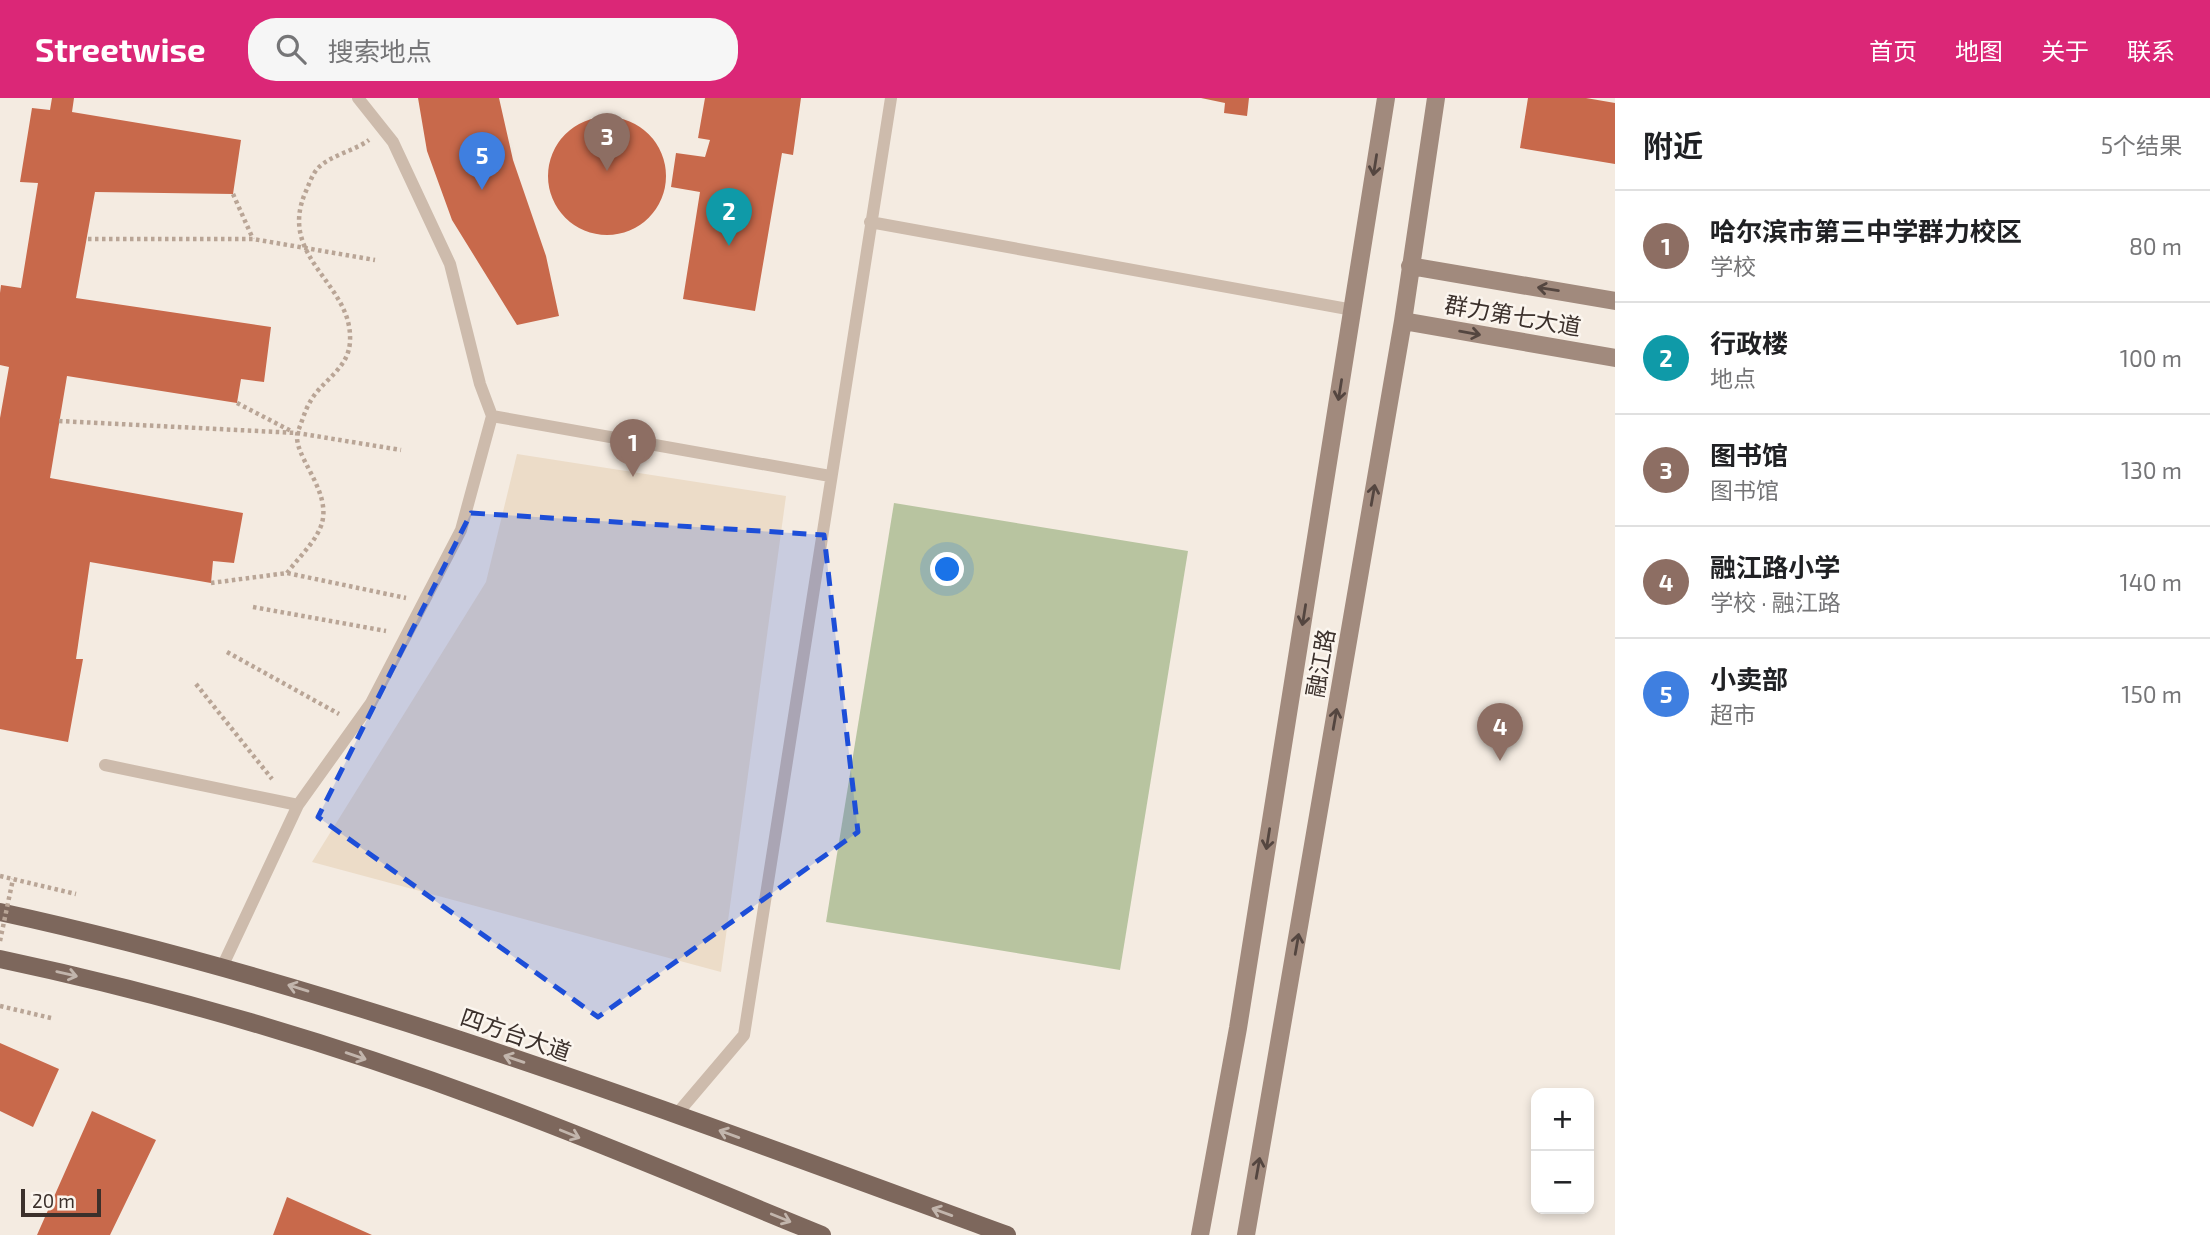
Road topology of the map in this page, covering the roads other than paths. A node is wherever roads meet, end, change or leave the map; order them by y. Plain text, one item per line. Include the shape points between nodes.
1 (358, 98) edge
2 (891, 98) edge
3 (1386, 98) edge
4 (1436, 98) edge
5 (870, 222) junction
6 (1410, 266) junction
7 (1615, 301) edge
8 (1353, 310) junction
9 (1403, 321) junction
10 (1615, 358) edge
11 (492, 416) junction
12 (830, 476) junction
13 (105, 765) dead end
14 (295, 804) junction
15 (0, 912) edge
16 (0, 959) edge
17 (223, 965) junction
18 (676, 1115) junction
19 (822, 1235) edge
20 (1007, 1235) edge
21 (1200, 1235) edge
22 (1246, 1235) edge

1 - 11 lane via 393,142 450,264
2 - 5 lane
3 -> 8 main road, 融江路
4 - 6 main road, 融江路
5 - 8 lane
5 - 12 lane
7 -> 6 main road, 群力第七大道
6 - 9 main road, 融江路
8 -> 21 main road, 融江路 via 1238,1028
9 -> 10 main road, 群力第七大道
22 -> 9 main road, 融江路
11 - 12 lane
11 - 14 lane via 461,530 371,703
12 - 18 lane via 744,1035
13 - 14 lane
14 - 17 lane
15 - 17 main road, 四方台大道
16 -> 19 main road via 162,996 352,1054 489,1101
18 -> 17 main road, 四方台大道
20 -> 18 main road, 四方台大道

